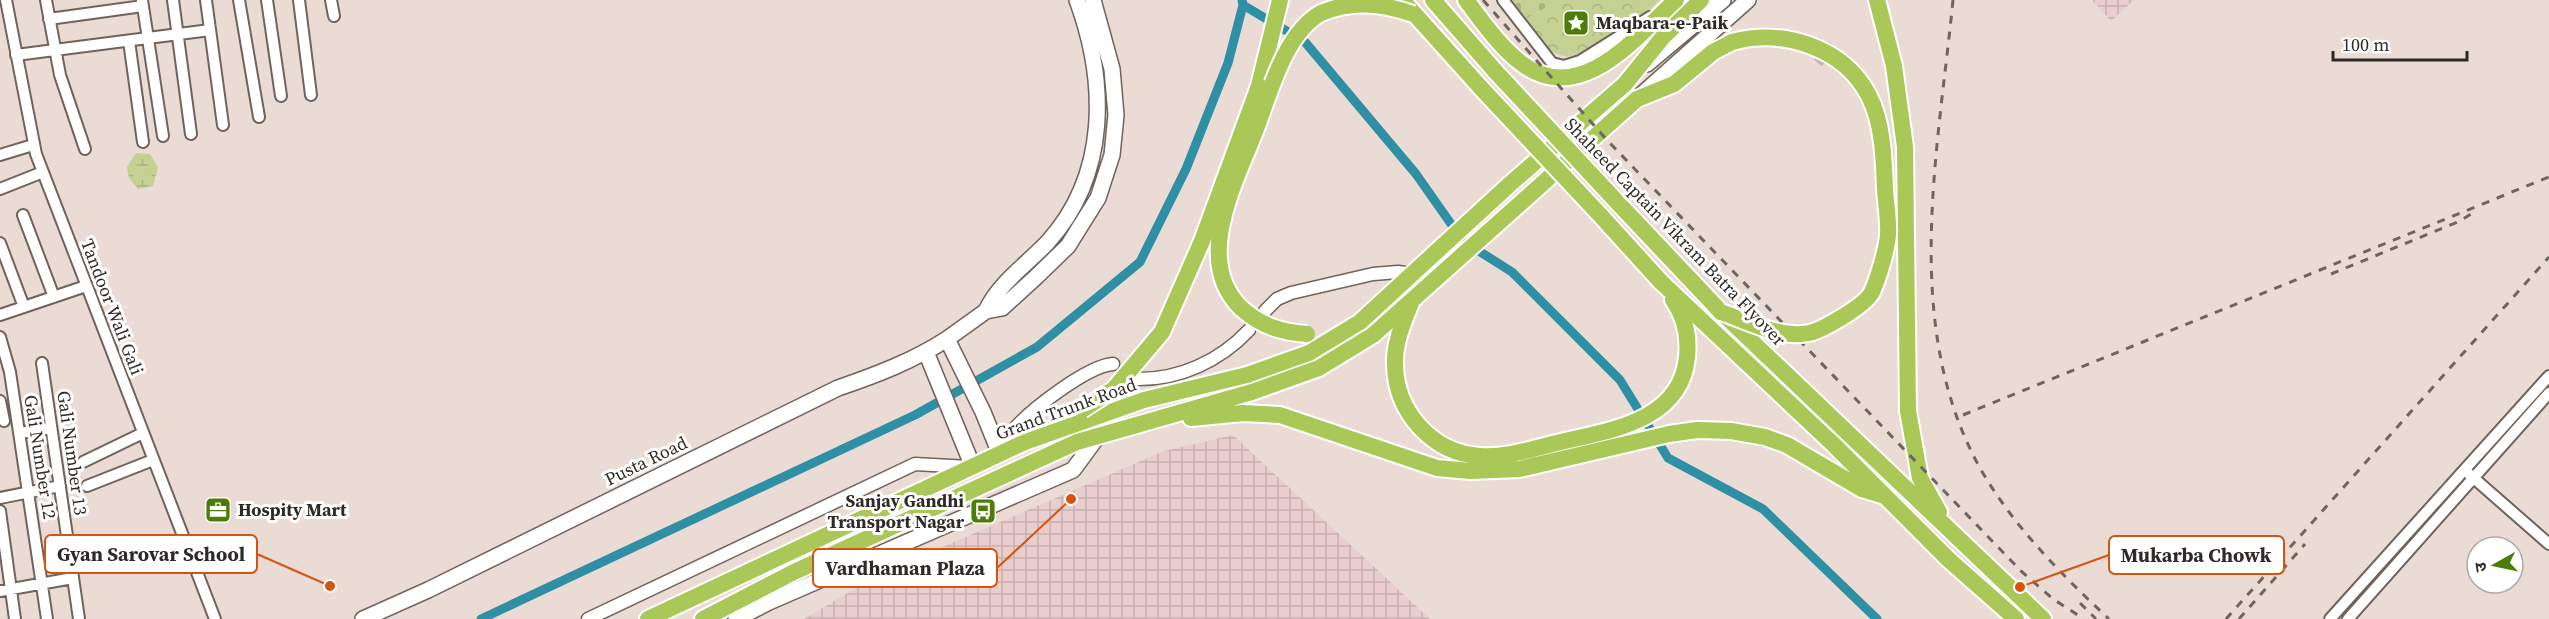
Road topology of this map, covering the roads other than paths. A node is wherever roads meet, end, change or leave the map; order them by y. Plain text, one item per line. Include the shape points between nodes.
1 (6, 0) edge
2 (46, 0) edge
3 (173, 0) edge
4 (206, 0) edge
5 (239, 0) edge
6 (267, 0) edge
7 (299, 0) edge
8 (332, 0) edge
9 (1280, 0) edge
10 (1402, 0) edge
11 (1433, 0) edge
12 (1443, 0) edge
13 (1466, 0) edge
14 (1503, 0) edge
15 (1701, 0) edge
16 (1723, 0) edge
17 (1748, 0) edge
18 (1877, 0) edge
19 (0, 1) edge
20 (1083, 1) edge
21 (1673, 2) edge
22 (143, 3) edge
23 (1413, 14) junction
24 (334, 16) dead end
25 (49, 19) junction
26 (1450, 22) junction
27 (210, 30) junction
28 (178, 34) junction
29 (149, 39) junction
30 (129, 42) junction
31 (55, 50) junction
32 (16, 55) junction
33 (1625, 84) junction
34 (311, 95) dead end
35 (281, 96) dead end
36 (1637, 99) junction
37 (259, 117) dead end
38 (223, 125) dead end
39 (191, 134) dead end
40 (163, 136) dead end
41 (142, 142) dead end
42 (33, 145) junction
43 (85, 149) dead end
44 (0, 155) edge
45 (43, 172) junction
46 (0, 189) edge
47 (23, 215) dead end
48 (0, 243) edge
49 (1419, 269) junction
50 (1661, 282) junction
51 (87, 286) junction
52 (54, 297) junction
53 (1412, 298) junction
54 (24, 307) junction
55 (986, 311) junction
56 (1265, 311) dead end
57 (1721, 312) junction
58 (0, 315) edge
59 (1349, 329) junction
60 (1249, 330) dead end
61 (0, 337) edge
62 (947, 339) junction
63 (926, 352) junction
64 (42, 363) dead end
65 (1113, 364) dead end
66 (5, 376) edge
67 (2549, 376) edge
68 (1136, 380) dead end
69 (2549, 393) edge
70 (0, 401) edge
71 (4, 421) dead end
72 (1148, 422) junction
73 (51, 428) junction
74 (20, 433) junction
75 (143, 433) junction
76 (1042, 436) junction
77 (1098, 436) junction
78 (1000, 454) junction
79 (153, 460) junction
80 (83, 462) dead end
81 (973, 467) junction
82 (2464, 470) junction
83 (2473, 478) junction
84 (60, 486) junction
85 (87, 486) dead end
86 (30, 493) junction
87 (1885, 496) junction
88 (0, 498) edge
89 (0, 511) edge
90 (1950, 532) junction
91 (2549, 544) edge
92 (73, 578) junction
93 (42, 582) junction
94 (12, 590) junction
95 (0, 591) edge
96 (769, 602) junction
97 (707, 618) edge
98 (15, 619) edge
99 (47, 619) edge
100 (79, 619) edge
101 (214, 619) edge
102 (363, 619) edge
103 (588, 619) edge
104 (648, 619) edge
105 (736, 619) edge
106 (756, 619) edge
107 (2016, 619) edge
108 (2043, 619) edge
109 (2330, 619) edge
110 (2348, 619) edge

1 - 19 street
1 - 32 street, Tandoor Wali Gali
2 - 25 street
3 - 28 street
4 - 27 street
5 - 37 street
6 - 35 street
7 - 34 street
8 - 24 street
9 - 76 highway, bridge via 1258,87 1202,240 1162,332 1114,389
10 - 23 highway
11 - 26 highway, Shaheed Captain Vikram Batra Flyover
12 - 26 highway
13 - 21 highway via 1515,58 1531,69 1558,77 1578,76 1605,64
14 - 21 street via 1552,63 1564,66 1580,61
15 - 33 highway, Grand Trunk Road via 1663,37
16 - 33 main road
17 - 36 main road
18 - 90 highway via 1894,66 1905,147 1908,411 1920,478
20 - 55 main road via 1097,74 1098,133 1090,165 1073,209 1048,242 993,297
20 - 55 main road via 1102,26 1113,69 1116,116 1112,155 1098,198 1068,246 1002,308
22 - 25 street
22 - 29 street
23 - 50 highway, bridge
23 - 59 highway, bridge via 1360,1 1332,7 1307,23 1290,46 1272,86 1226,208 1218,244 1225,285 1236,303 1251,316 1287,333
25 - 31 street
26 - 57 highway, Shaheed Captain Vikram Batra Flyover, bridge
27 - 28 street
27 - 38 street
28 - 29 street
28 - 39 street
29 - 30 street
29 - 40 street
30 - 31 street
30 - 41 street
31 - 32 street
31 - 43 street
32 - 42 street, Tandoor Wali Gali
33 - 49 highway, Grand Trunk Road
36 - 53 highway, Grand Trunk Road
36 - 57 highway, Grand Trunk Road, bridge via 1674,84 1713,52 1753,36 1802,42 1837,59 1853,72 1870,96 1883,142 1888,236 1872,294 1832,325 1807,334 1780,333
42 - 44 street
42 - 45 street, Tandoor Wali Gali
45 - 46 street
45 - 51 street, Tandoor Wali Gali
47 - 52 street
48 - 54 street
49 - 56 street via 1373,274 1291,293 1277,299
49 - 59 highway, Grand Trunk Road
50 - 53 highway via 1676,304 1687,332 1687,362 1676,390 1661,407 1643,420 1500,455 1481,456 1451,449 1421,428 1403,401 1398,388 1396,345
50 - 87 highway
51 - 52 street
51 - 75 street, Tandoor Wali Gali
52 - 54 street
53 - 72 highway, Grand Trunk Road via 1373,335 1319,368
54 - 58 street
55 - 62 main road, Pusta Road
57 - 90 highway, Shaheed Captain Vikram Batra Flyover
59 - 76 highway, Grand Trunk Road via 1309,353 1247,375 1144,400
60 - 68 street via 1237,343 1204,364 1154,380
61 - 66 street, Gali Number 12
62 - 63 main road, Pusta Road
62 - 78 main road
63 - 81 main road
63 - 102 main road, Pusta Road via 838,388
64 - 73 street, Gali Number 13
65 - 78 street via 1096,367 1041,405 1011,433
66 - 74 street, Gali Number 12
67 - 82 street
69 - 83 street
70 - 71 street
72 - 77 highway, Grand Trunk Road
72 - 87 highway via 1243,412 1280,415 1437,468 1470,471 1520,470 1669,434 1731,431 1787,445 1862,489
73 - 74 street
73 - 84 street, Gali Number 13
74 - 86 street, Gali Number 12
75 - 79 street, Tandoor Wali Gali
75 - 80 street
76 - 78 highway, Grand Trunk Road
77 - 96 main road via 1073,470
77 - 97 highway, Grand Trunk Road via 1077,442 794,572
78 - 81 highway, Grand Trunk Road
79 - 85 street
79 - 101 street, Tandoor Wali Gali
81 - 103 street via 915,464
81 - 104 highway, Grand Trunk Road
82 - 83 street
82 - 109 street
83 - 91 street
83 - 110 street
84 - 86 street
84 - 92 street, Gali Number 13
86 - 88 street
86 - 93 street, Gali Number 12
87 - 107 highway
89 - 94 street
90 - 108 highway, Shaheed Captain Vikram Batra Flyover
92 - 93 street
92 - 100 street, Gali Number 13
93 - 94 street
93 - 99 street, Gali Number 12
94 - 95 street
94 - 98 street
96 - 105 main road
96 - 106 main road

